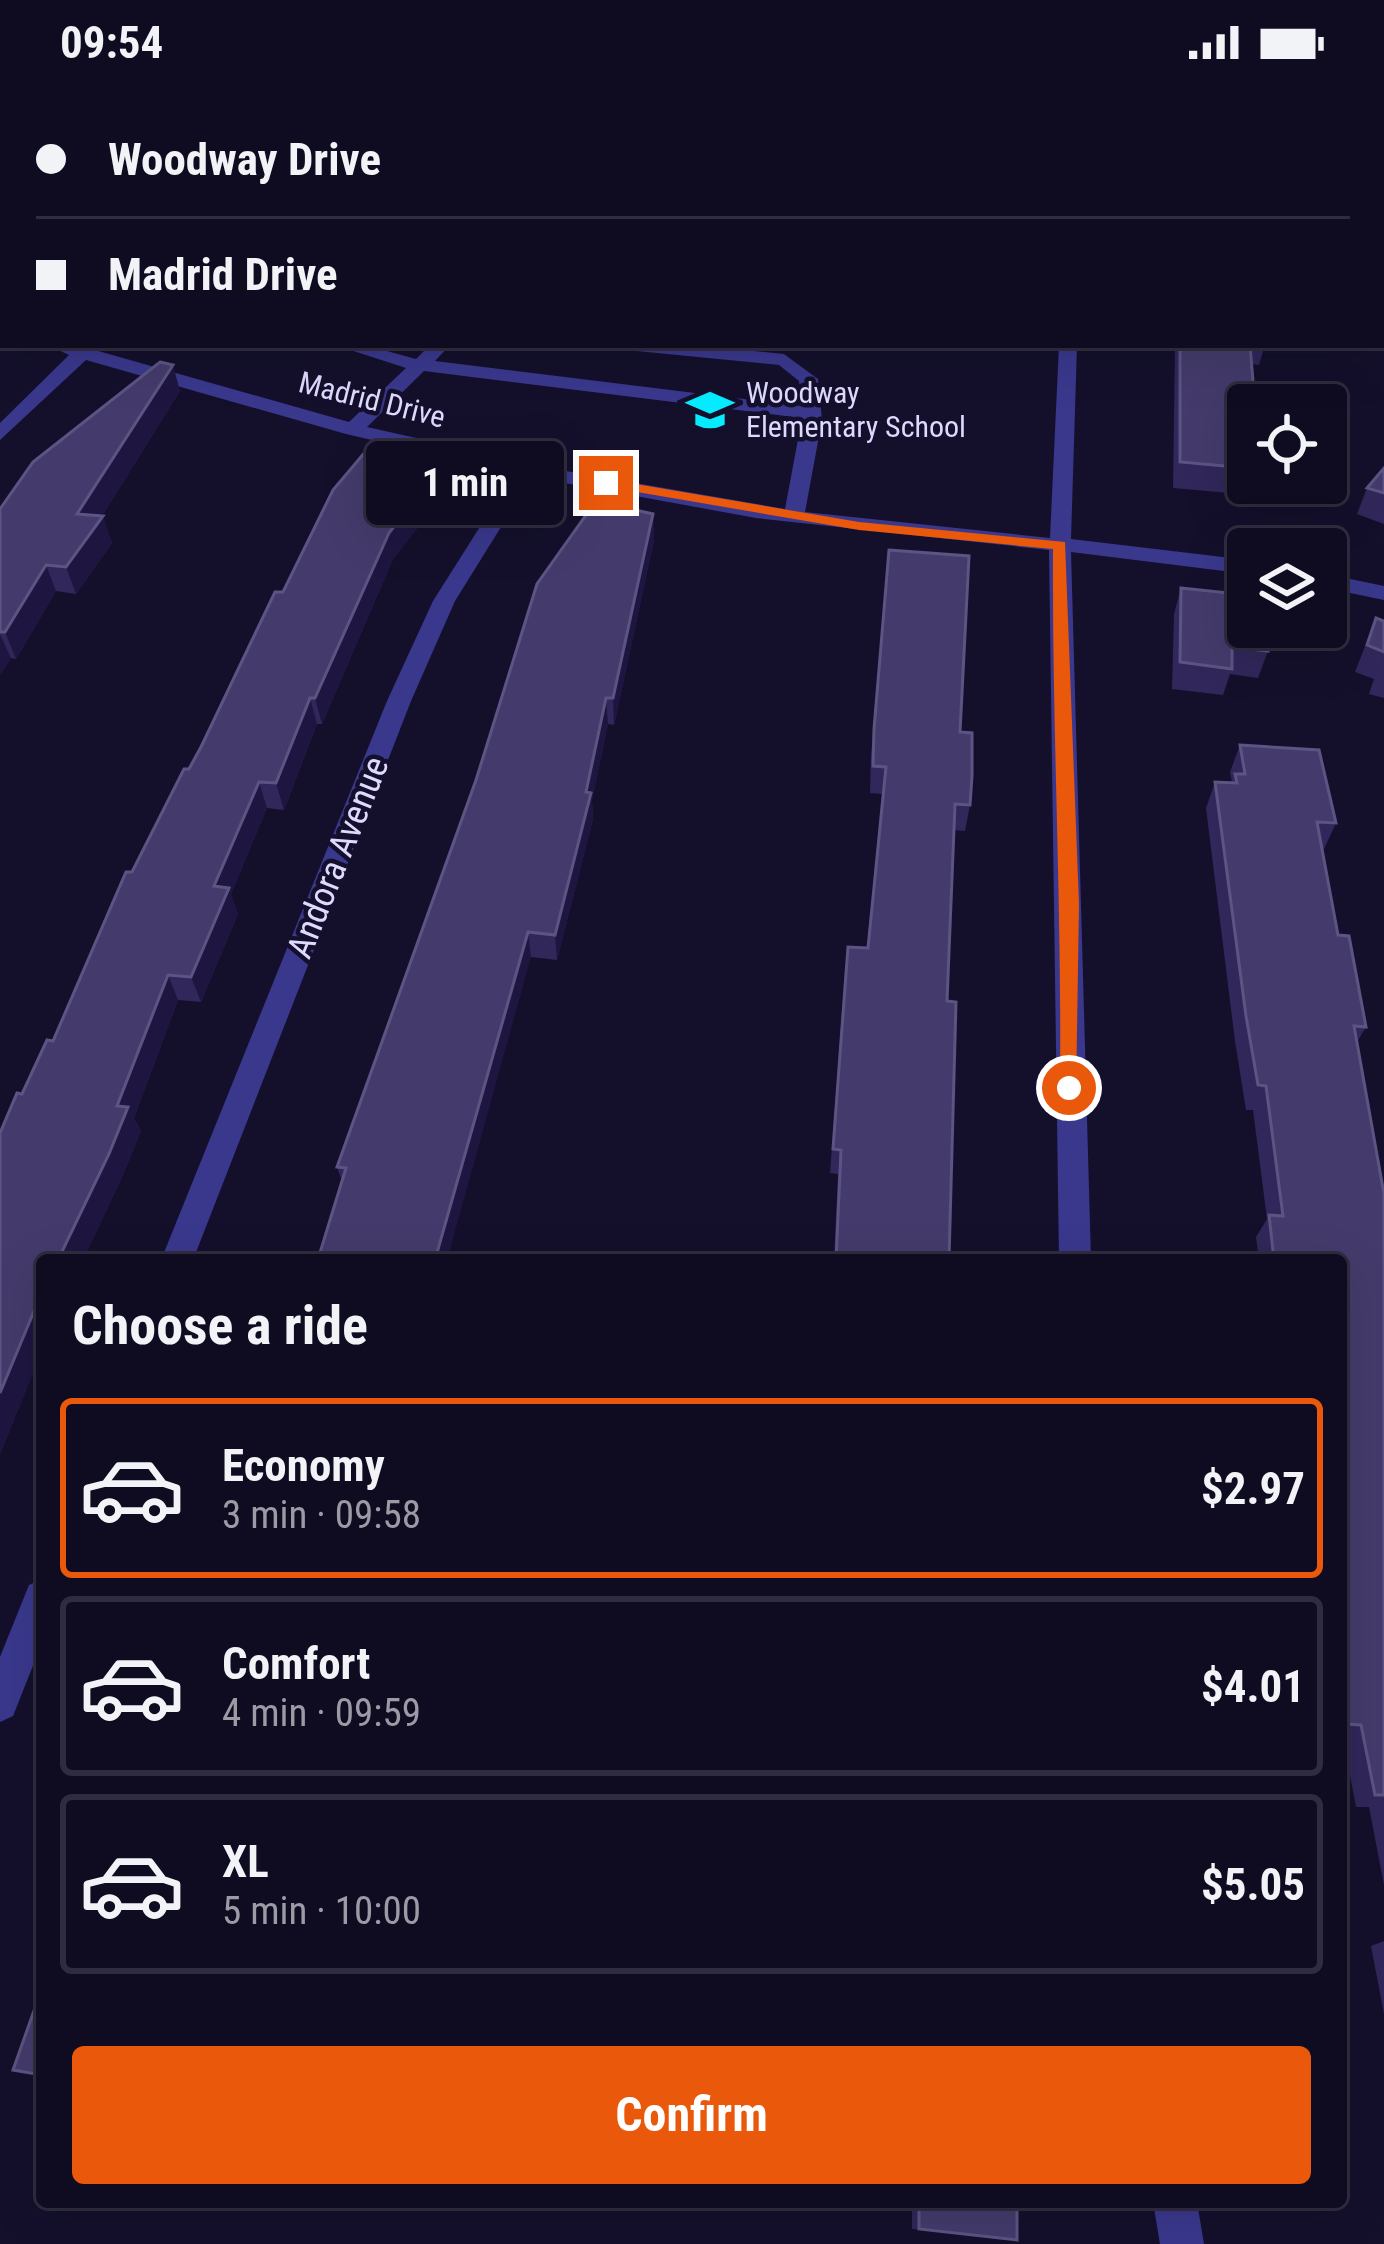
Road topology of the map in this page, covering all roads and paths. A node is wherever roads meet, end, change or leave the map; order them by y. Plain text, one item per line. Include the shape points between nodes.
1 (66, 348) edge
2 (355, 348) edge
3 (438, 348) edge
4 (666, 348) edge
5 (1068, 348) edge
6 (82, 353) junction
7 (418, 365) junction
8 (812, 413) junction
9 (354, 428) junction
10 (0, 434) edge
11 (527, 468) junction
12 (794, 516) junction
13 (1060, 545) junction
14 (1227, 565) edge
15 (1347, 585) edge
16 (1384, 593) edge
17 (178, 1254) edge
18 (1075, 1254) edge
19 (36, 1613) edge
20 (0, 1703) edge
21 (1176, 2208) edge
22 (1182, 2244) edge

1 - 6 street, Madrid Drive
2 - 7 street
3 - 7 street
4 - 8 street via 784,360 808,379
5 - 13 street
6 - 9 street, Madrid Drive
6 - 10 street
7 - 8 street
7 - 9 street
8 - 12 street
9 - 11 street, Madrid Drive
11 - 12 street, Madrid Drive
11 - 17 street, Andora Avenue via 444,601 399,701
12 - 13 street, Madrid Drive
13 - 14 street, Madrid Drive
13 - 18 street
15 - 16 street
19 - 20 street
21 - 22 street

